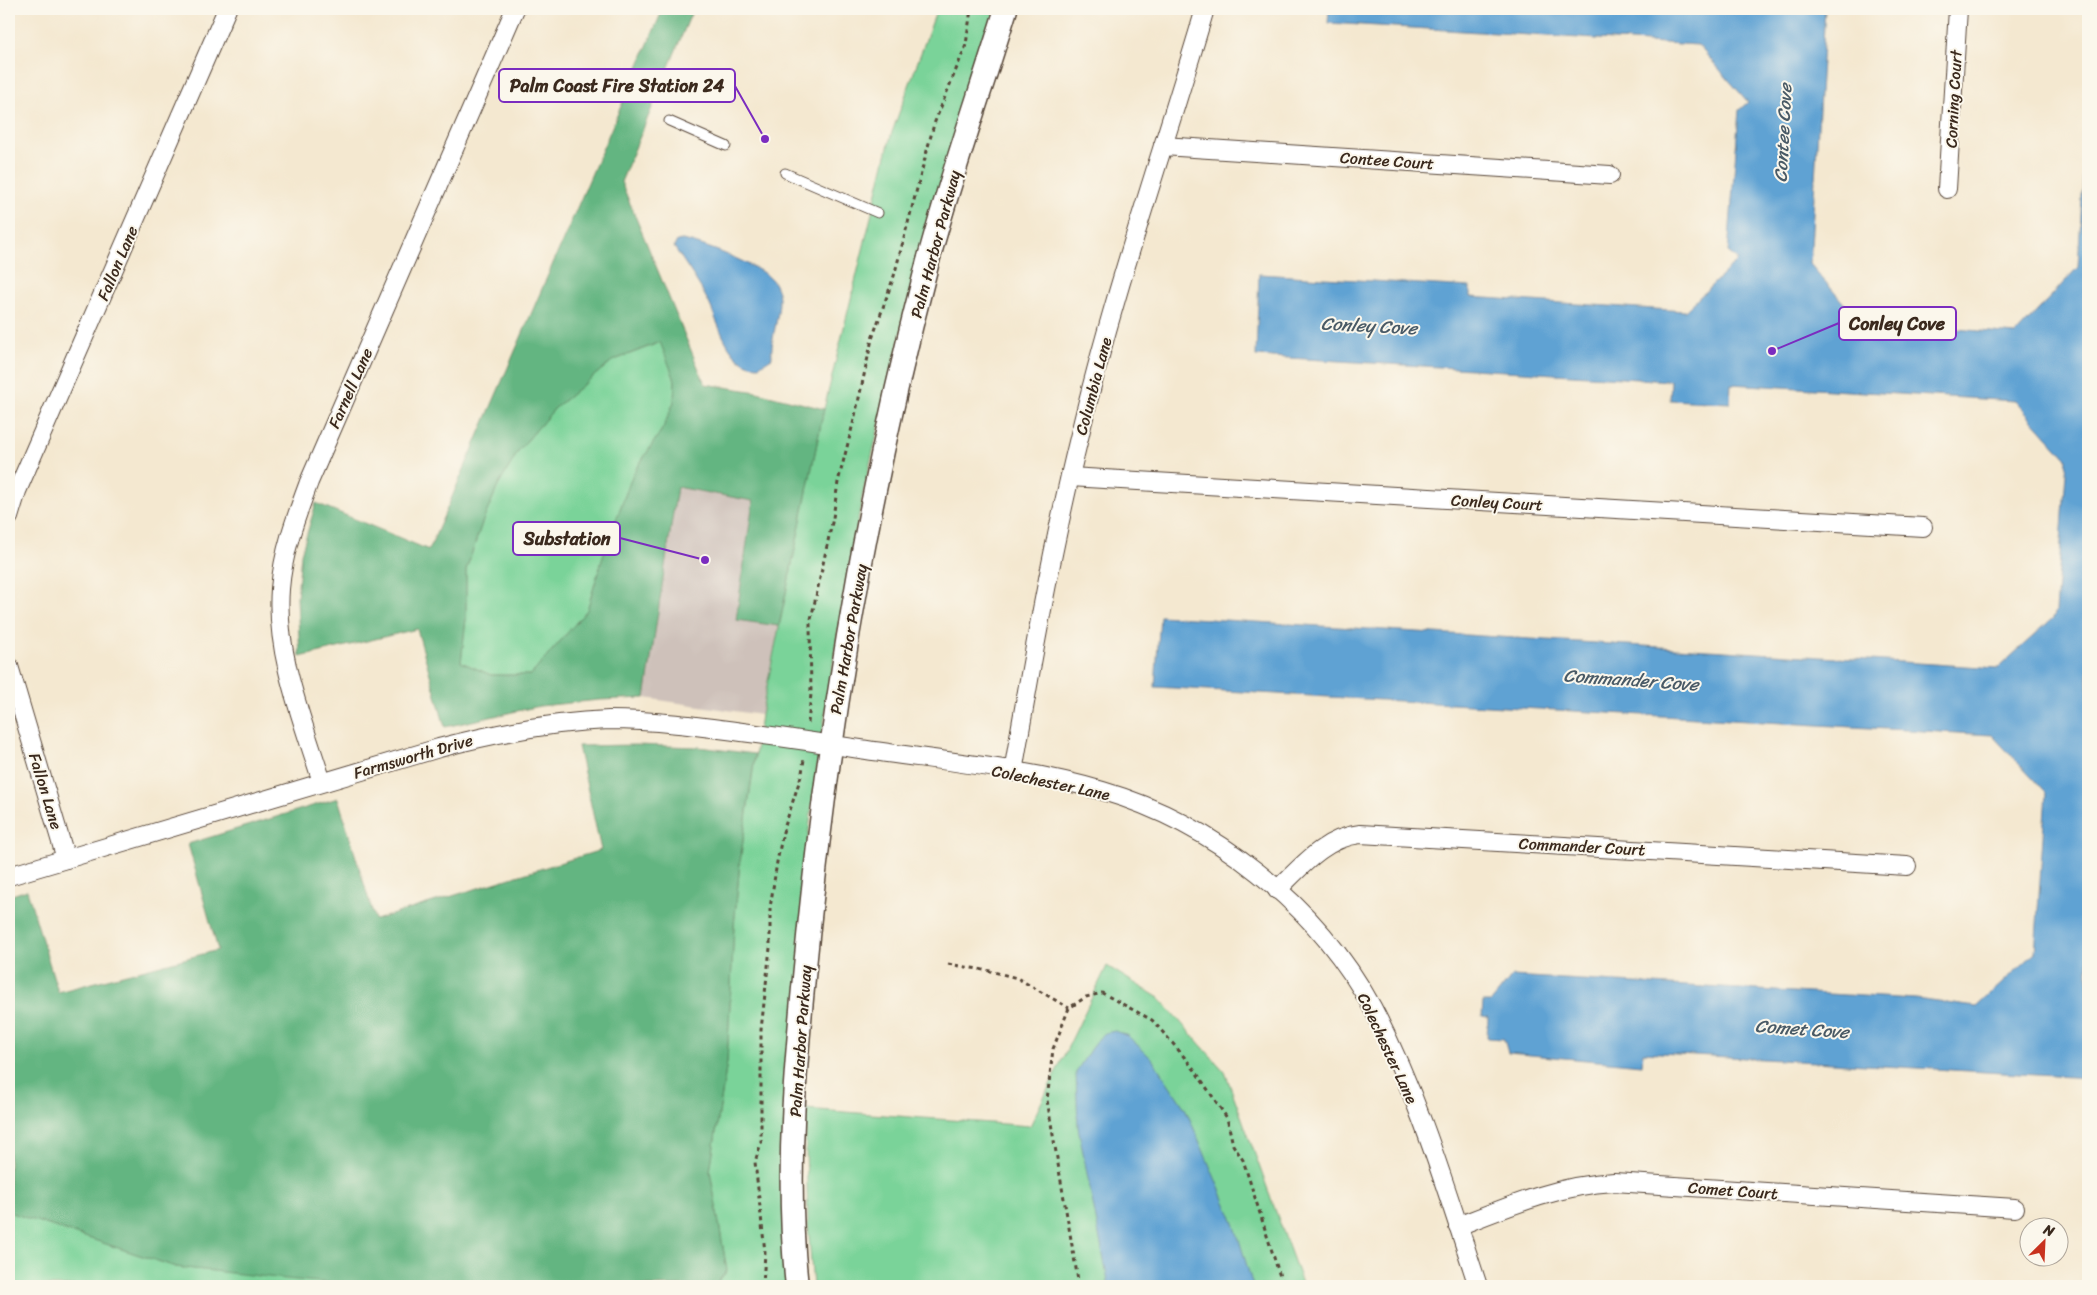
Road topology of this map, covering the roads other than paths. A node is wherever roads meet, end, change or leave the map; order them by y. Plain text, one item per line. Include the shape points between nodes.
1 (227, 9) edge
2 (515, 9) edge
3 (1006, 9) edge
4 (1205, 9) edge
5 (1958, 9) edge
6 (669, 121) dead end
7 (726, 146) dead end
8 (1163, 146) junction
9 (785, 173) dead end
10 (1610, 175) dead end
11 (1947, 189) dead end
12 (878, 213) dead end
13 (1070, 477) junction
14 (9, 517) edge
15 (1923, 527) dead end
16 (9, 666) edge
17 (830, 744) junction
18 (1013, 772) junction
19 (322, 782) junction
20 (66, 859) junction
21 (1907, 866) dead end
22 (9, 876) edge
23 (1277, 890) junction
24 (2014, 1208) dead end
25 (1458, 1226) junction
26 (797, 1286) edge
27 (1478, 1286) edge

1 - 14 street, Fallon Lane via 17,491
2 - 19 street, Farnell Lane via 309,482 286,549 280,590 284,653
3 - 17 street, Palm Harbor Parkway via 926,267 871,500
4 - 8 street, Columbia Lane
5 - 11 street, Corning Court
6 - 7 lane
8 - 10 street, Contee Court
8 - 13 street, Columbia Lane via 1113,310
9 - 12 lane
13 - 15 street, Conley Court
13 - 18 street, Columbia Lane via 1046,583
16 - 20 street, Fallon Lane
17 - 18 street, Colechester Lane
17 - 19 street, Farmsworth Drive via 676,723 580,722 475,738
17 - 26 street, Palm Harbor Parkway via 795,1087 792,1200
18 - 23 street, Colechester Lane via 1105,791 1155,810 1216,843
19 - 20 street, Farmsworth Drive
20 - 22 street, Farmsworth Drive
21 - 23 street, Commander Court via 1371,833 1350,835 1328,844
23 - 25 street, Colechester Lane via 1316,928 1370,1004 1403,1074
24 - 25 street, Comet Court via 1614,1182 1561,1190
25 - 27 street, Colechester Lane

